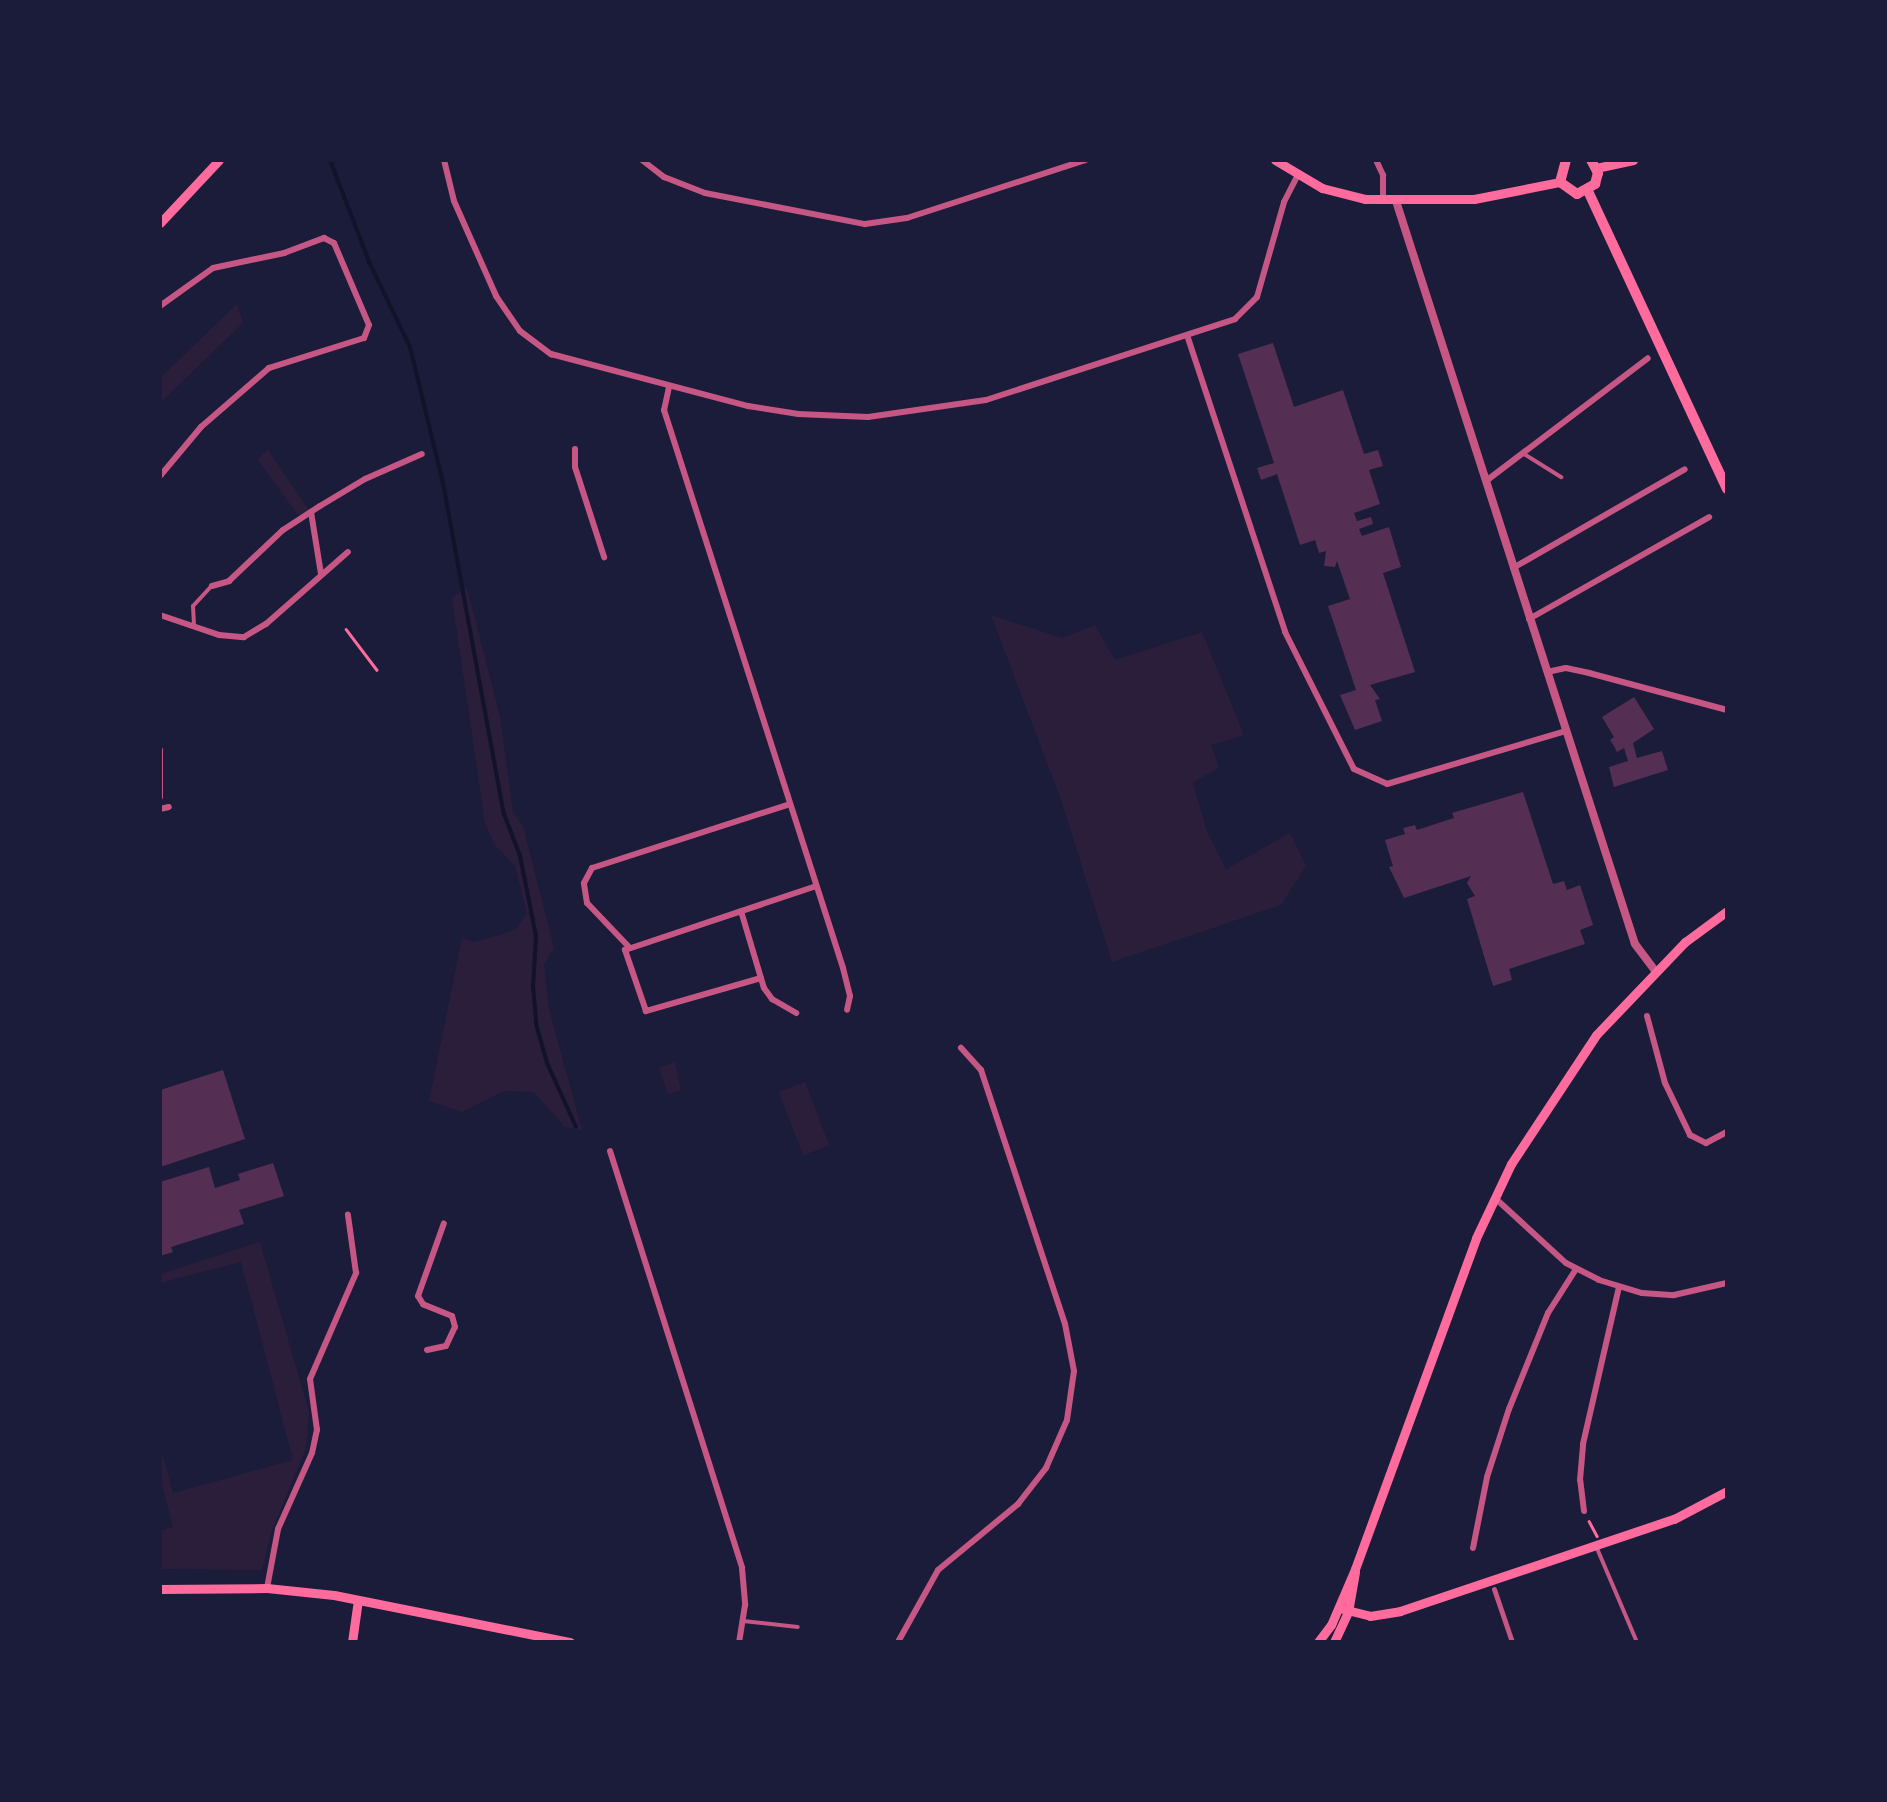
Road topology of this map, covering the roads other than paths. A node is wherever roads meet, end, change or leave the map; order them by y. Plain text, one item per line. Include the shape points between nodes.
1 (219, 160) edge
2 (444, 160) edge
3 (642, 160) edge
4 (1086, 160) edge
5 (1275, 160) edge
6 (1376, 160) edge
7 (1566, 160) edge
8 (1632, 160) edge
9 (1594, 164) edge
10 (1298, 175) junction
11 (1560, 182) junction
12 (1588, 192) junction
13 (1383, 200) junction
14 (1396, 201) junction
15 (160, 223) edge
16 (160, 306) edge
17 (1187, 335) junction
18 (1648, 358) dead end
19 (669, 388) junction
20 (576, 449) dead end
21 (422, 454) dead end
22 (1524, 454) junction
23 (1685, 469) dead end
24 (160, 476) edge
25 (1561, 478) dead end
26 (1484, 482) junction
27 (1727, 489) edge
28 (311, 512) junction
29 (1708, 517) dead end
30 (348, 552) dead end
31 (604, 557) dead end
32 (1512, 569) junction
33 (321, 575) junction
34 (212, 586) joint
35 (160, 615) edge
36 (1529, 619) junction
37 (194, 625) junction
38 (1547, 672) junction
39 (1727, 710) edge
40 (1566, 731) junction
41 (160, 750) edge
42 (160, 797) edge
43 (790, 804) junction
44 (816, 886) junction
45 (741, 911) junction
46 (1727, 911) edge
47 (628, 946) junction
48 (1655, 971) junction
49 (761, 978) junction
50 (847, 1010) dead end
51 (796, 1014) dead end
52 (1647, 1016) dead end
53 (961, 1048) dead end
54 (1727, 1132) edge
55 (610, 1151) dead end
56 (1495, 1198) junction
57 (348, 1215) dead end
58 (444, 1223) dead end
59 (1576, 1269) junction
60 (1727, 1283) edge
61 (1619, 1287) junction
62 (427, 1350) dead end
63 (1727, 1491) edge
64 (1584, 1511) road end
65 (1597, 1542) junction
66 (1474, 1548) dead end
67 (267, 1588) junction
68 (160, 1589) edge
69 (1494, 1589) dead end
70 (358, 1600) junction
71 (1343, 1610) junction
72 (743, 1621) junction
73 (798, 1627) dead end
74 (352, 1642) edge
75 (570, 1642) edge
76 (740, 1642) edge
77 (898, 1642) edge
78 (1318, 1642) edge
79 (1334, 1642) edge
80 (1512, 1642) edge
81 (1638, 1642) edge

1 - 15 main road
2 - 19 street via 470,240 520,330 573,363
3 - 4 street via 705,193 865,224 906,218
5 - 10 main road
6 - 13 street
7 - 11 main road
8 - 9 main road
9 - 12 main road via 1597,179
10 - 13 main road via 1334,192
10 - 17 street via 1257,297 1235,319
11 - 12 main road via 1572,193
11 - 14 main road via 1491,197
12 - 27 main road
13 - 14 main road
14 - 26 street
16 - 24 street via 213,268 324,238 334,243 370,325 364,338 269,368 203,426
17 - 19 street via 986,400 889,416 798,414
17 - 40 street via 1284,632 1354,769 1388,784
18 - 22 street
19 - 43 street via 664,410
20 - 31 street via 575,467
21 - 28 street via 365,478
22 - 25 lane
22 - 26 street
23 - 32 street
26 - 32 street
28 - 33 street
28 - 34 street via 228,581
29 - 36 street
30 - 33 street
32 - 36 street
33 - 37 street via 256,632 233,638
34 - 37 lane via 193,606
35 - 37 street
36 - 38 street
38 - 39 street via 1566,668
38 - 40 street
40 - 48 street via 1635,944
41 - 42 street
43 - 44 street
43 - 47 street via 592,868 584,883 587,903
44 - 45 street
44 - 50 street via 844,968
45 - 47 street
45 - 49 street
46 - 48 main road
47 - 49 street via 625,956 646,1012
48 - 56 main road via 1556,1090
49 - 51 street via 772,999
52 - 54 street via 1665,1083 1690,1135 1706,1142
53 - 77 street via 981,1070 1032,1222 1070,1344 1072,1388 1067,1420 1046,1468 1018,1504 938,1570
55 - 72 street via 742,1568
56 - 59 street
56 - 71 main road
57 - 67 street via 356,1274 310,1379 317,1430 278,1529
58 - 62 street via 418,1296 452,1316 455,1328 446,1346
59 - 61 street
59 - 66 street via 1548,1312 1508,1409
60 - 61 street via 1674,1295
61 - 64 street via 1583,1444
63 - 65 main road via 1674,1519
65 - 71 main road via 1384,1615
65 - 81 lane
67 - 68 main road
67 - 70 main road
69 - 80 street
70 - 74 main road
70 - 75 main road
71 - 78 main road
71 - 79 main road
72 - 73 lane
72 - 76 street

